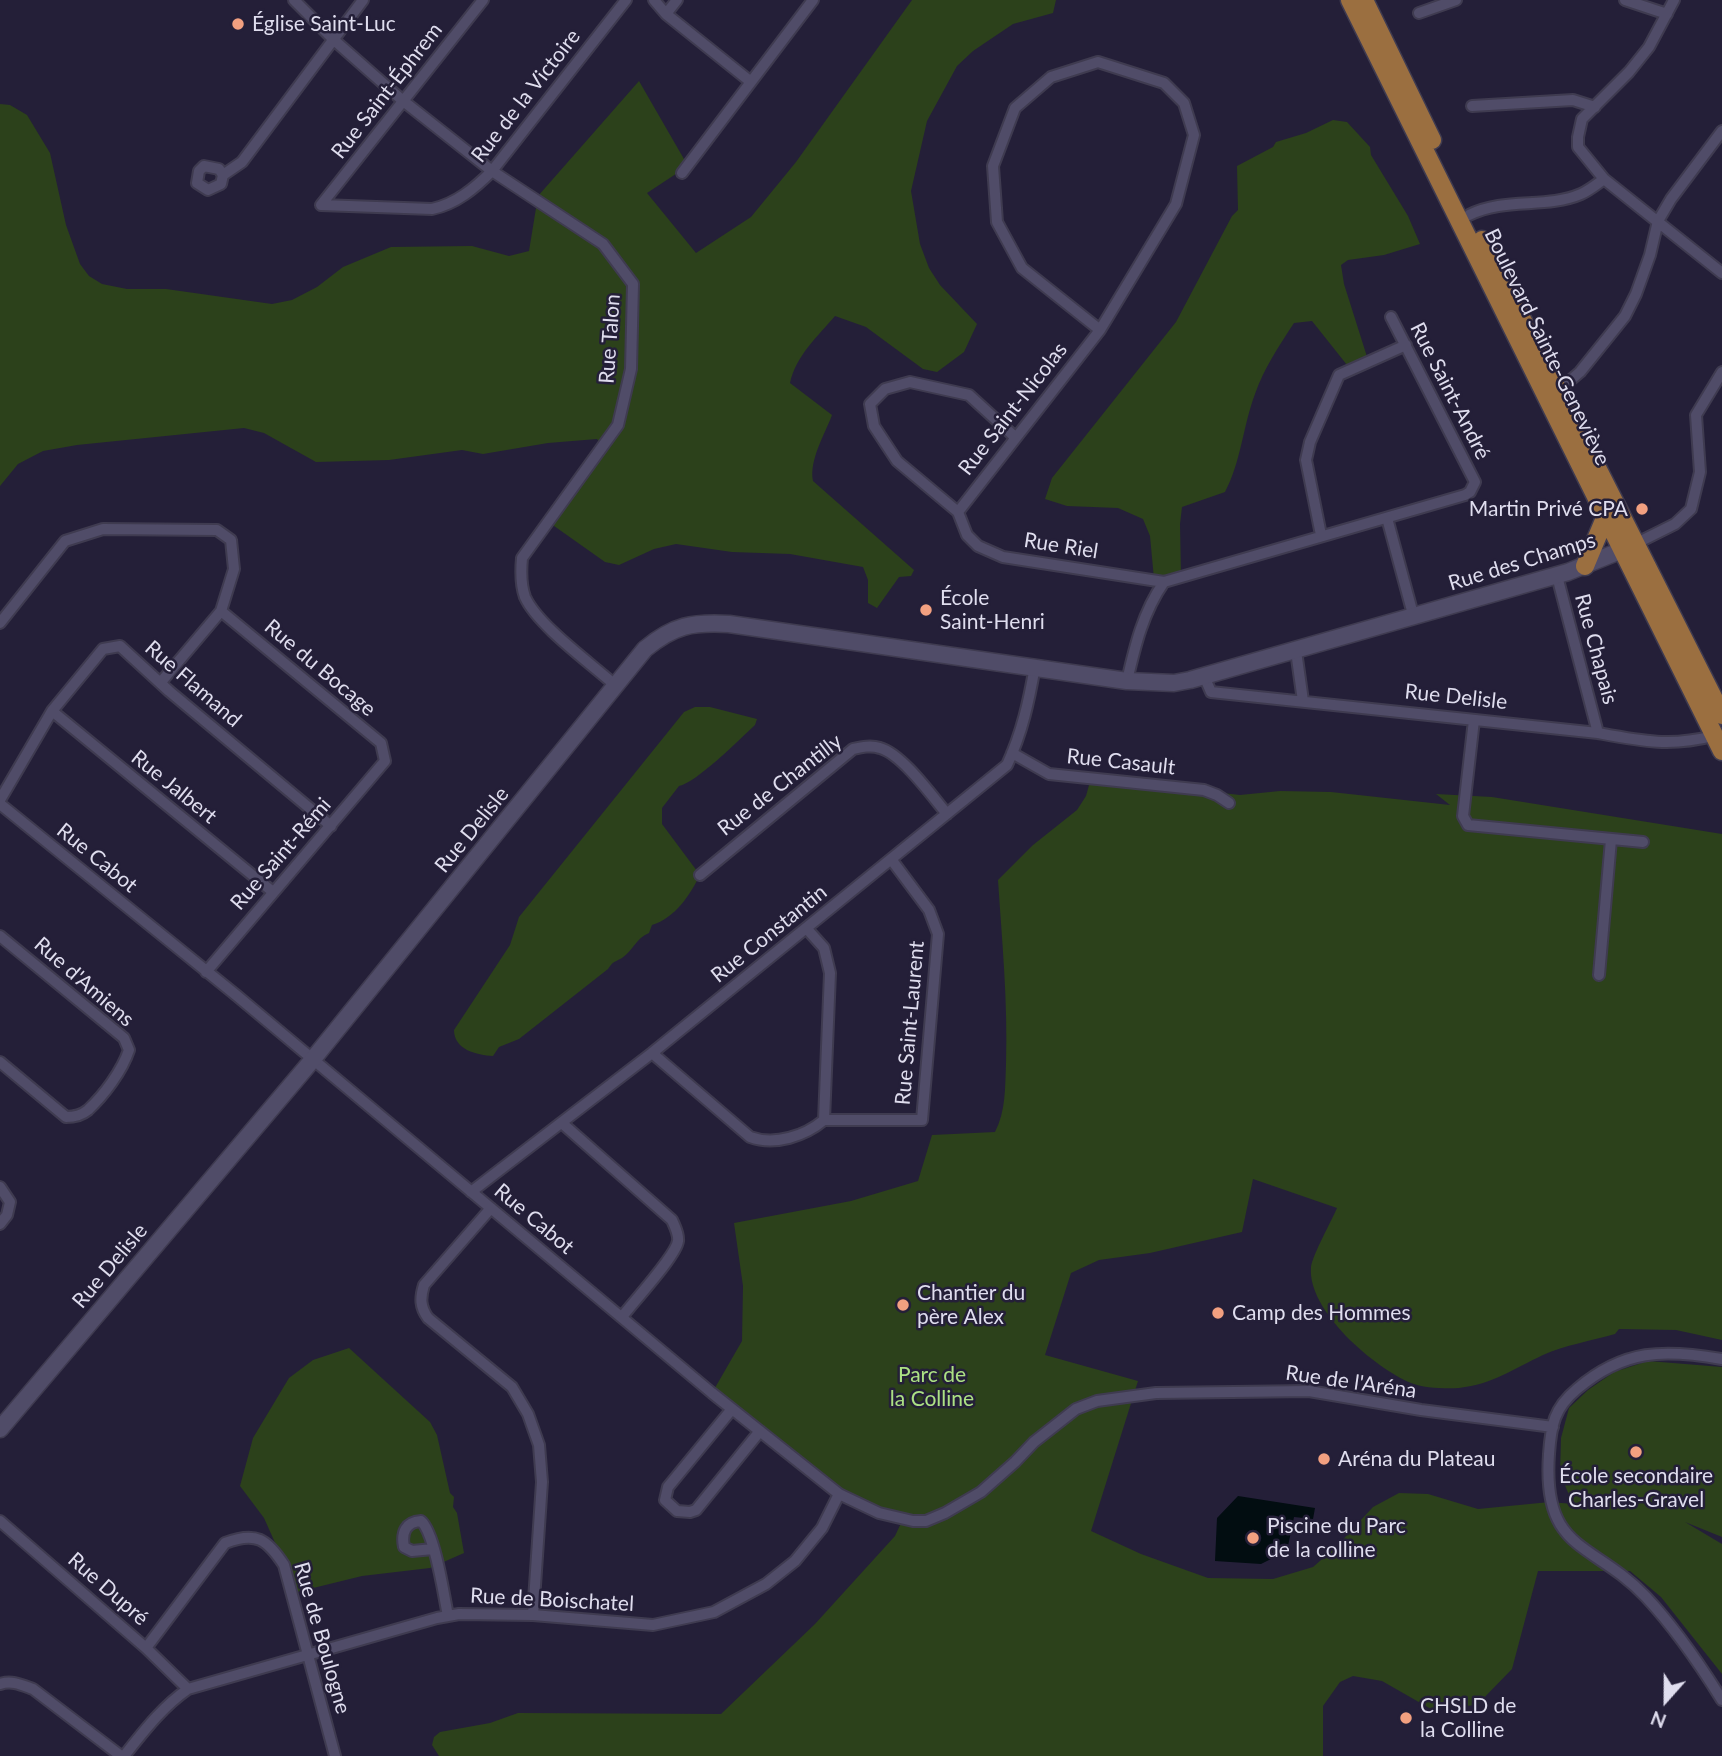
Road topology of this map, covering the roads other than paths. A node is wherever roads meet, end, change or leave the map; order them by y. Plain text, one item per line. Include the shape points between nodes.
1 (294, 0) edge
2 (363, 0) edge
3 (483, 0) edge
4 (626, 0) edge
5 (654, 0) edge
6 (677, 0) edge
7 (813, 0) edge
8 (1350, 0) edge
9 (1364, 0) edge
10 (1456, 0) edge
11 (1625, 0) edge
12 (1674, 0) edge
13 (1419, 13) dead end
14 (666, 14) junction
15 (1667, 14) junction
16 (334, 40) junction
17 (751, 82) junction
18 (402, 100) junction
19 (1472, 106) dead end
20 (1595, 107) junction
21 (1722, 131) edge
22 (492, 171) junction
23 (681, 173) dead end
24 (223, 175) dead end
25 (1604, 179) junction
26 (321, 205) joint
27 (1469, 215) junction
28 (1658, 221) junction
29 (1722, 273) edge
30 (1391, 317) dead end
31 (1100, 330) junction
32 (1406, 345) junction
33 (1722, 372) edge
34 (1559, 390) junction
35 (1015, 437) junction
36 (1475, 482) joint
37 (958, 512) junction
38 (1387, 518) junction
39 (1605, 518) junction
40 (1321, 535) junction
41 (1629, 547) junction
42 (1585, 566) junction
43 (1557, 576) junction
44 (1164, 582) junction
45 (221, 611) junction
46 (1413, 618) junction
47 (0, 623) edge
48 (1296, 651) junction
49 (1035, 666) junction
50 (1204, 676) junction
51 (1128, 681) junction
52 (161, 682) junction
53 (1146, 683) joint
54 (616, 686) junction
55 (1303, 701) junction
56 (52, 711) junction
57 (1722, 715) edge
58 (1474, 720) junction
59 (1598, 733) junction
60 (1718, 744) edge
61 (1012, 753) junction
62 (385, 761) joint
63 (0, 802) edge
64 (1228, 803) dead end
65 (947, 814) junction
66 (331, 826) junction
67 (1611, 840) junction
68 (1643, 842) dead end
69 (891, 859) junction
70 (700, 875) dead end
71 (272, 892) junction
72 (807, 929) junction
73 (0, 936) edge
74 (206, 972) junction
75 (1599, 975) dead end
76 (652, 1054) junction
77 (312, 1060) junction
78 (0, 1062) edge
79 (824, 1120) junction
80 (563, 1124) junction
81 (0, 1187) edge
82 (471, 1192) junction
83 (491, 1208) junction
84 (0, 1223) edge
85 (622, 1317) junction
86 (1722, 1359) edge
87 (732, 1409) junction
88 (1063, 1418) joint
89 (1553, 1427) junction
90 (0, 1429) edge
91 (760, 1431) junction
92 (839, 1494) junction
93 (0, 1521) edge
94 (433, 1549) dead end
95 (533, 1615) junction
96 (448, 1616) junction
97 (146, 1648) junction
98 (308, 1655) junction
99 (0, 1684) edge
100 (188, 1689) junction
101 (1722, 1700) edge
102 (122, 1756) edge
103 (333, 1756) edge

1 - 16 street, Rue Talon
2 - 16 street
3 - 18 street, Rue Saint-Éphrem
4 - 22 street, Rue de la Victoire
5 - 14 street
6 - 14 street
7 - 17 street
8 - 39 main road, Boulevard Sainte-Geneviève
9 - 27 main road, Boulevard Sainte-Geneviève
10 - 13 street
11 - 15 street
12 - 15 street
14 - 17 street
15 - 20 street via 1629,72
16 - 18 street, Rue Talon
16 - 24 street via 242,162
17 - 23 street
18 - 22 street, Rue Talon
18 - 26 street, Rue Saint-Éphrem
19 - 20 street via 1573,100
20 - 25 street via 1582,119 1578,147
21 - 28 street
22 - 26 street, Rue de la Victoire via 469,192 432,209
22 - 54 street, Rue Talon via 603,244 633,284 631,369 618,425 522,558 521,568 525,596 544,622
25 - 27 street via 1574,196 1492,206
25 - 28 street
27 - 34 main road, Boulevard Sainte-Geneviève
28 - 29 street
28 - 34 street via 1650,255 1625,316 1580,372
30 - 32 street, Rue Saint-André
31 - 31 street, Rue Saint-Nicolas via 1022,268 997,222 993,166 1015,108 1051,77 1098,62 1164,83 1184,103 1194,135 1176,204
31 - 35 street, Rue Saint-Nicolas
32 - 36 street, Rue Saint-André
32 - 40 street via 1339,375 1307,449
33 - 41 street, Rue des Champs via 1696,415 1700,472 1691,509 1675,524
34 - 41 main road, Boulevard Sainte-Geneviève
35 - 37 street, Rue Saint-Nicolas
35 - 37 street, Rue Riel via 968,395 910,382 885,389 870,404 874,426 897,461
36 - 38 street, Rue Riel via 1465,495
37 - 44 street, Rue Riel via 974,543 1003,557
38 - 40 street, Rue Riel
38 - 46 street
39 - 41 main road, Boulevard Sainte-Geneviève
39 - 42 main road
40 - 44 street, Rue Riel
41 - 42 street, Rue des Champs
41 - 57 main road, Boulevard Sainte-Geneviève
41 - 60 main road, Boulevard Sainte-Geneviève
42 - 43 street, Rue des Champs
43 - 46 street, Rue des Champs
43 - 59 street, Rue Chapais
44 - 51 street via 1141,627
45 - 47 street via 234,569 231,540 217,530 103,529 65,541
45 - 52 street
45 - 62 street, Rue du Bocage via 381,743
46 - 48 street, Rue des Champs
48 - 50 street, Rue des Champs
48 - 55 street
49 - 51 street, Rue Delisle
49 - 54 street, Rue Delisle via 729,624 691,623 653,642
49 - 61 street, Rue Constantin via 1025,718
50 - 53 street, Rue des Champs
50 - 55 street, Rue Delisle via 1211,692
51 - 53 street, Rue Delisle
52 - 56 street, Rue Flamand via 120,646 103,649
52 - 66 street, Rue Flamand
54 - 77 street, Rue Delisle
55 - 58 street, Rue Delisle
56 - 63 street, Rue Flamand
56 - 71 street, Rue Jalbert
58 - 59 street, Rue Delisle
58 - 67 street via 1463,816 1468,825
59 - 60 street, Rue Delisle via 1647,742
61 - 64 street, Rue Casault via 1049,774 1204,790
61 - 65 street, Rue Constantin via 1007,765
62 - 66 street, Rue Saint-Rémi
63 - 74 street, Rue Cabot
65 - 69 street, Rue Constantin
65 - 70 street, Rue de Chantilly via 887,750 864,746 853,749
66 - 71 street, Rue Saint-Rémi
67 - 68 street
67 - 75 street
69 - 72 street, Rue Constantin
69 - 79 street, Rue Saint-Laurent via 929,911 938,934 922,1120
71 - 74 street, Rue Saint-Rémi
72 - 76 street, Rue Constantin
72 - 79 street via 824,948 830,973
73 - 78 street, Rue d'Amiens via 124,1038 129,1050 88,1110 71,1117
74 - 77 street, Rue Cabot
76 - 79 street via 755,1139 796,1136
76 - 80 street, Rue Constantin
77 - 82 street, Rue Cabot
77 - 90 street, Rue Delisle
80 - 82 street, Rue Constantin
80 - 85 street via 672,1220 678,1233 670,1257
81 - 84 street via 10,1202
82 - 83 street, Rue Cabot
83 - 85 street, Rue Cabot
83 - 95 street via 424,1285 422,1307 428,1318 512,1387 528,1414 539,1445 542,1482
85 - 87 street, Rue Cabot
86 - 89 street via 1648,1353 1615,1363 1571,1394 1553,1419
87 - 91 street, Rue Cabot
87 - 91 street via 668,1488 665,1500 677,1511 696,1510
88 - 89 street, Rue de l'Aréna via 1097,1401 1156,1393 1281,1390
88 - 92 street, Rue Cabot via 981,1492 926,1521 902,1521
89 - 101 street via 1548,1471 1550,1502 1558,1520 1578,1546 1649,1600 1681,1636
91 - 92 street, Rue Cabot
92 - 95 street, Rue de Boischatel via 822,1528 795,1561 766,1584 714,1612 653,1625
93 - 97 street, Rue Dupré
94 - 96 street
95 - 96 street, Rue de Boischatel
96 - 98 street, Rue de Boischatel
97 - 98 street, Rue de Boulogne via 225,1543 254,1537 266,1542 284,1565
97 - 100 street, Rue Dupré
98 - 100 street, Rue de Boischatel
98 - 103 street, Rue de Boulogne
99 - 102 street via 33,1689
100 - 102 street, Rue de Boischatel via 160,1711

